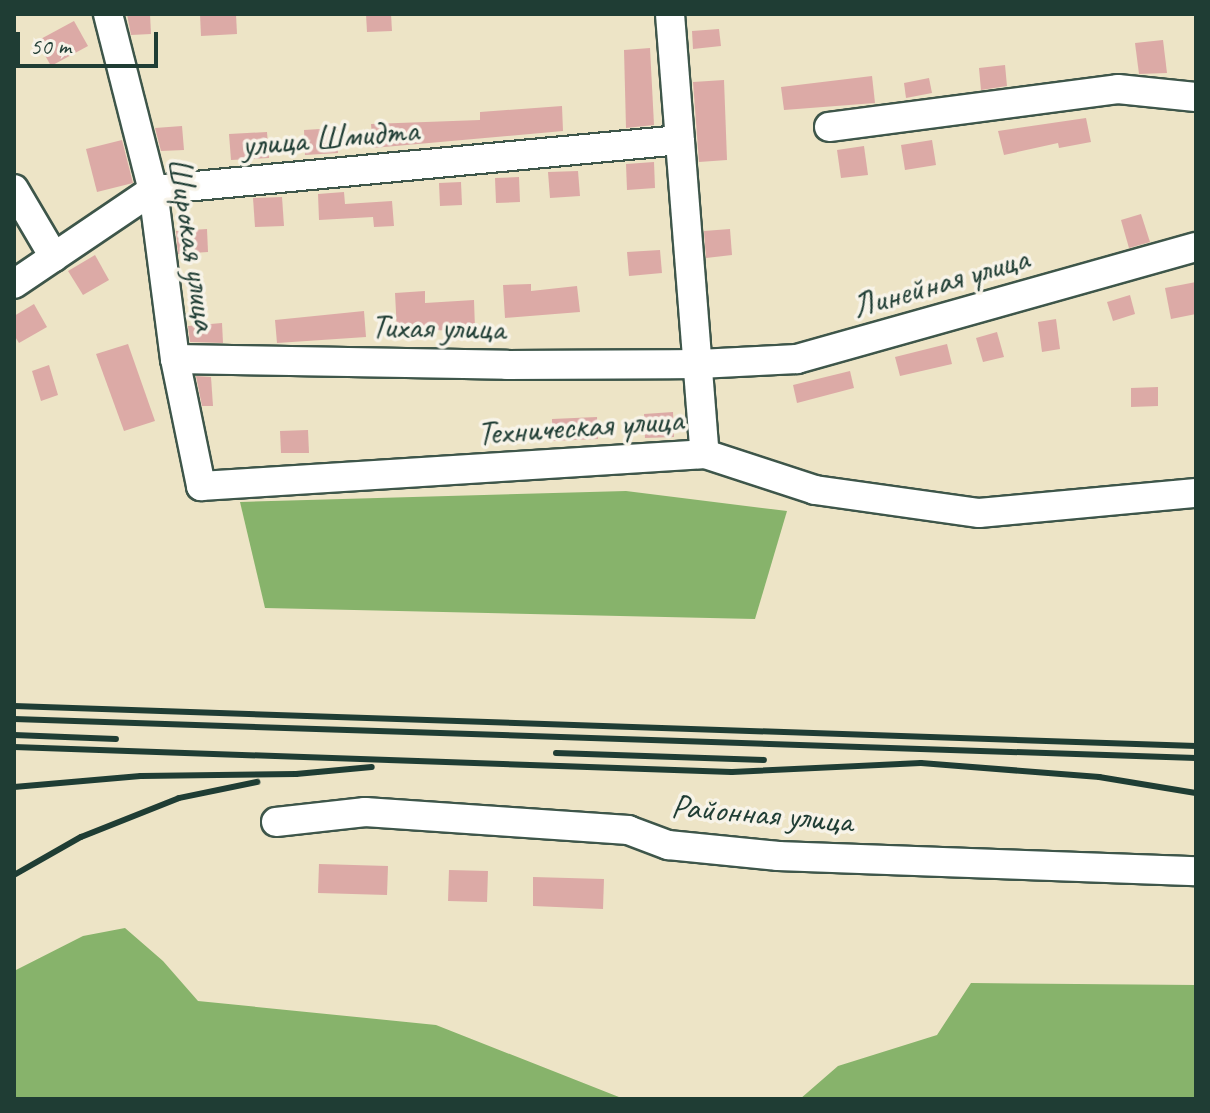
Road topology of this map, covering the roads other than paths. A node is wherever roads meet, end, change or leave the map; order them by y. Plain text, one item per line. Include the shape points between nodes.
1 (108, 14) edge
2 (670, 14) edge
3 (1196, 97) edge
4 (829, 127) dead end
5 (680, 140) junction
6 (14, 189) edge
7 (153, 190) junction
8 (1196, 247) edge
9 (54, 257) junction
10 (14, 284) edge
11 (175, 359) junction
12 (699, 364) junction
13 (705, 454) junction
14 (201, 486) joint
15 (1196, 493) edge
16 (276, 822) dead end
17 (1196, 871) edge

1 - 7 street, Широкая улица
2 - 5 street
3 - 4 street via 1118,89
5 - 7 street, улица Шмидта
5 - 12 street
6 - 9 street
7 - 9 street, улица Шмидта
7 - 11 street, Широкая улица
8 - 12 street, Линейная улица via 797,359
9 - 10 street, улица Шмидта
11 - 12 street, Тихая улица
11 - 14 street, Широкая улица
12 - 13 street
13 - 14 street, Техническая улица
13 - 15 street, Техническая улица via 815,490 979,513
16 - 17 street, Районная улица via 365,812 628,830 668,845 778,856

